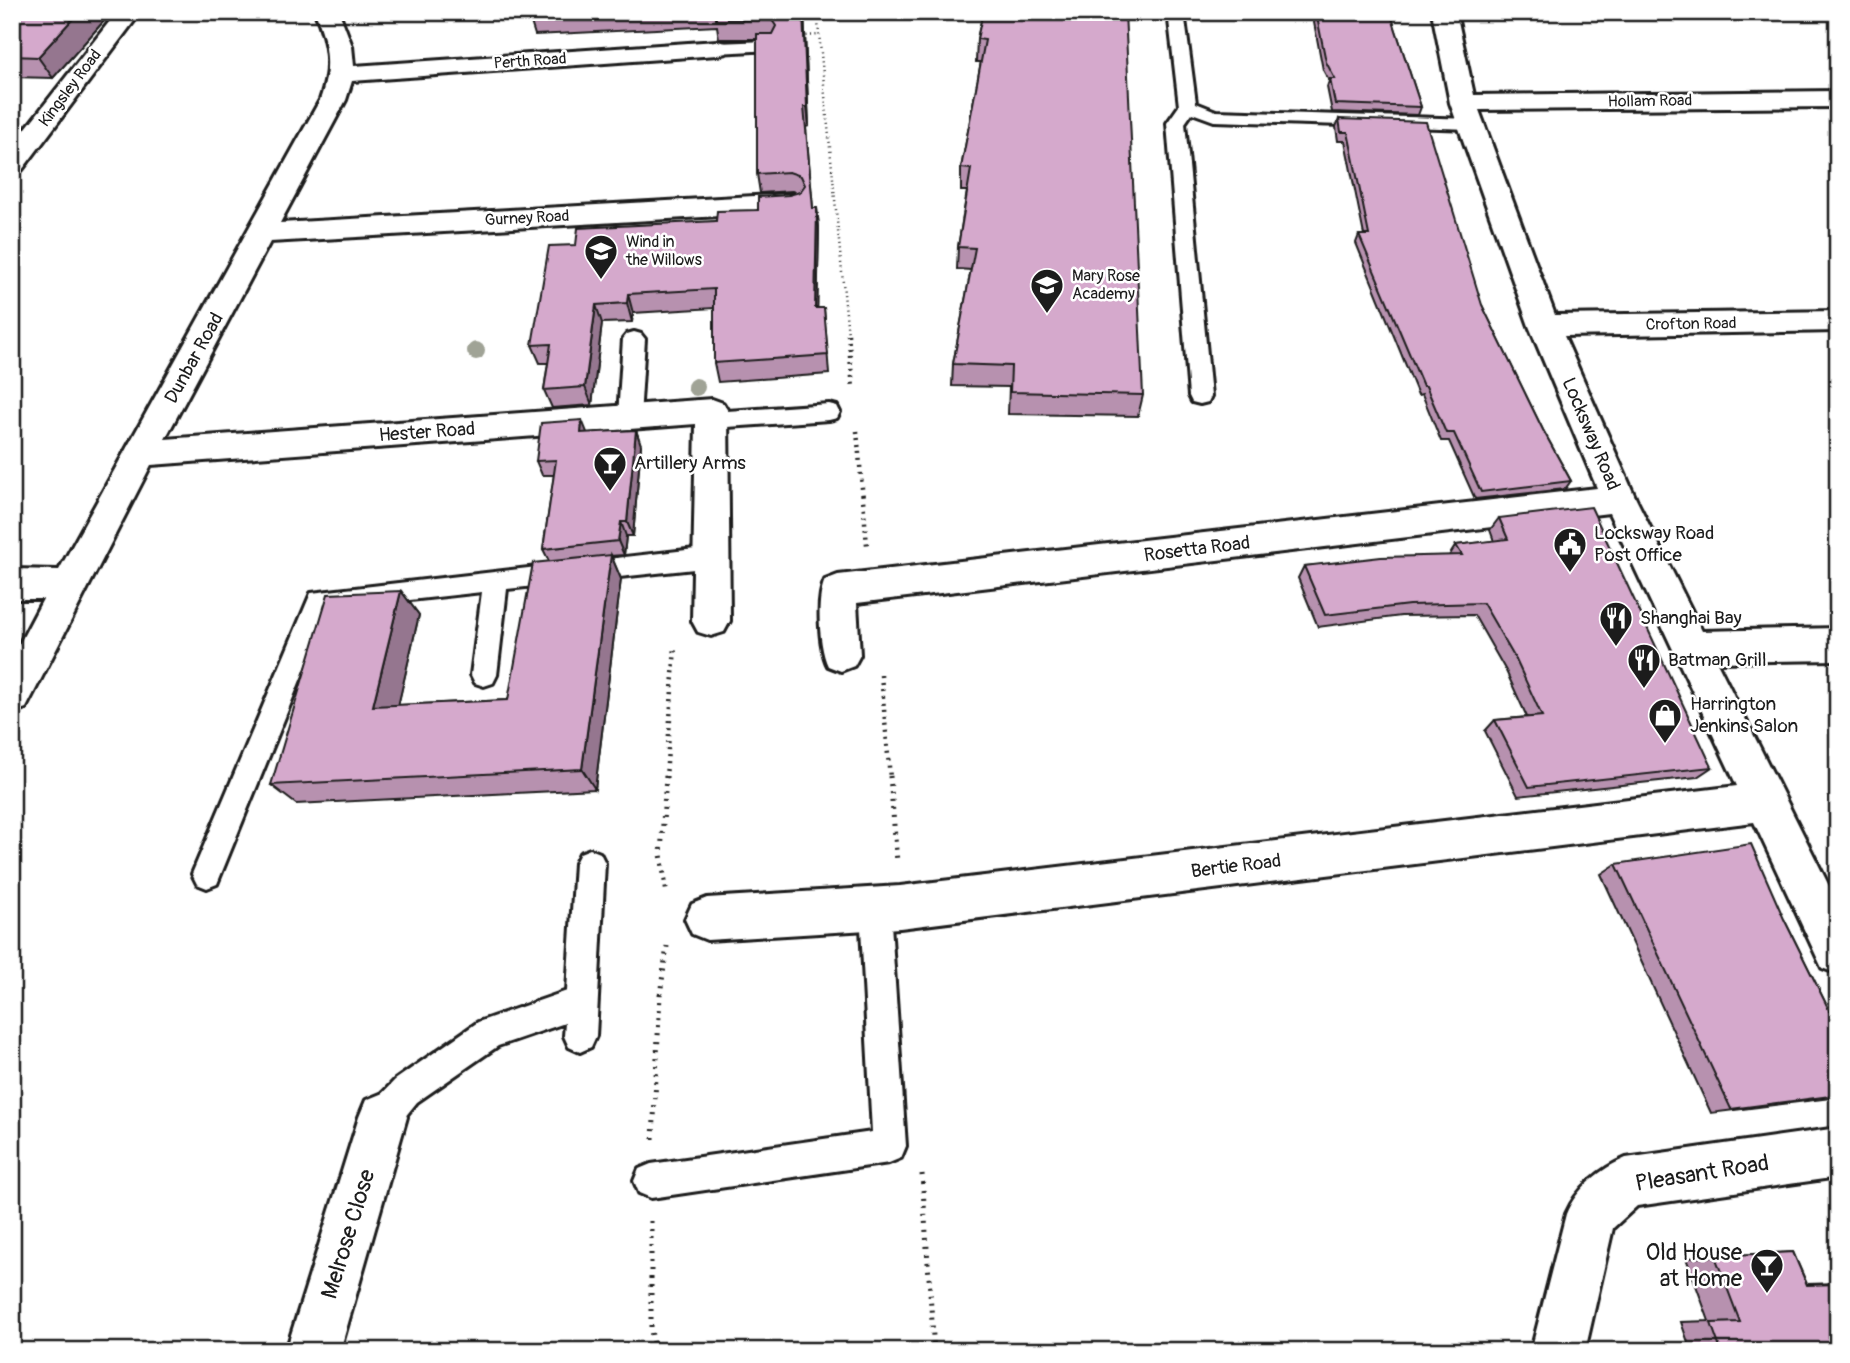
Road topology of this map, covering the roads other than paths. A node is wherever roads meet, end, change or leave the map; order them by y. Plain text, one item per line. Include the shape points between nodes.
1 (129, 12) edge
2 (327, 12) edge
3 (1176, 12) edge
4 (1444, 12) edge
5 (768, 46) edge
6 (717, 48) joint
7 (343, 74) junction
8 (1838, 99) edge
9 (1188, 106) junction
10 (1468, 113) junction
11 (12, 164) edge
12 (791, 204) edge
13 (262, 233) junction
14 (1838, 321) edge
15 (1544, 326) junction
16 (634, 339) dead end
17 (1200, 396) dead end
18 (830, 412) dead end
19 (712, 416) junction
20 (629, 417) junction
21 (143, 453) junction
22 (1619, 499) junction
23 (713, 557) junction
24 (496, 582) junction
25 (12, 584) edge
26 (69, 585) junction
27 (711, 621) road end
28 (1838, 644) edge
29 (1689, 647) junction
30 (841, 655) dead end
31 (484, 675) dead end
32 (12, 696) edge
33 (1763, 802) junction
34 (590, 863) dead end
35 (207, 874) dead end
36 (875, 909) junction
37 (682, 920) road end
38 (1838, 952) edge
39 (582, 1002) junction
40 (580, 1036) dead end
41 (383, 1117) joint
42 (1838, 1152) edge
43 (651, 1181) road end
44 (313, 1351) edge
45 (1558, 1351) edge

1 - 11 street, Kingsley Road
2 - 7 street, Dunbar Road via 340,43
3 - 9 lane
4 - 10 street, Locksway Road
5 - 6 lane
6 - 7 street, Perth Road
7 - 13 street, Dunbar Road
8 - 10 street, Hollam Road
9 - 10 lane via 1214,116
9 - 17 lane via 1176,123
10 - 15 street, Locksway Road
12 - 13 street, Gurney Road
13 - 21 street, Dunbar Road
14 - 15 street, Crofton Road
15 - 22 street, Locksway Road
16 - 20 lane
18 - 19 lane
19 - 20 street, Hester Road
19 - 23 street
20 - 21 street, Hester Road
21 - 26 street, Dunbar Road
22 - 29 street, Locksway Road
22 - 30 street, Rosetta Road via 838,590
23 - 24 lane
23 - 27 street
24 - 31 lane
24 - 35 lane via 320,600
25 - 26 street
26 - 32 street, Dunbar Road
28 - 29 street
29 - 33 street, Locksway Road
33 - 36 street, Bertie Road
33 - 38 street, Locksway Road
34 - 39 lane
36 - 37 street, Bertie Road
36 - 43 lane via 889,1146
39 - 40 lane
39 - 41 lane via 489,1033 406,1091
41 - 44 street, Melrose Close
42 - 45 street, Pleasant Road via 1626,1183 1591,1214

